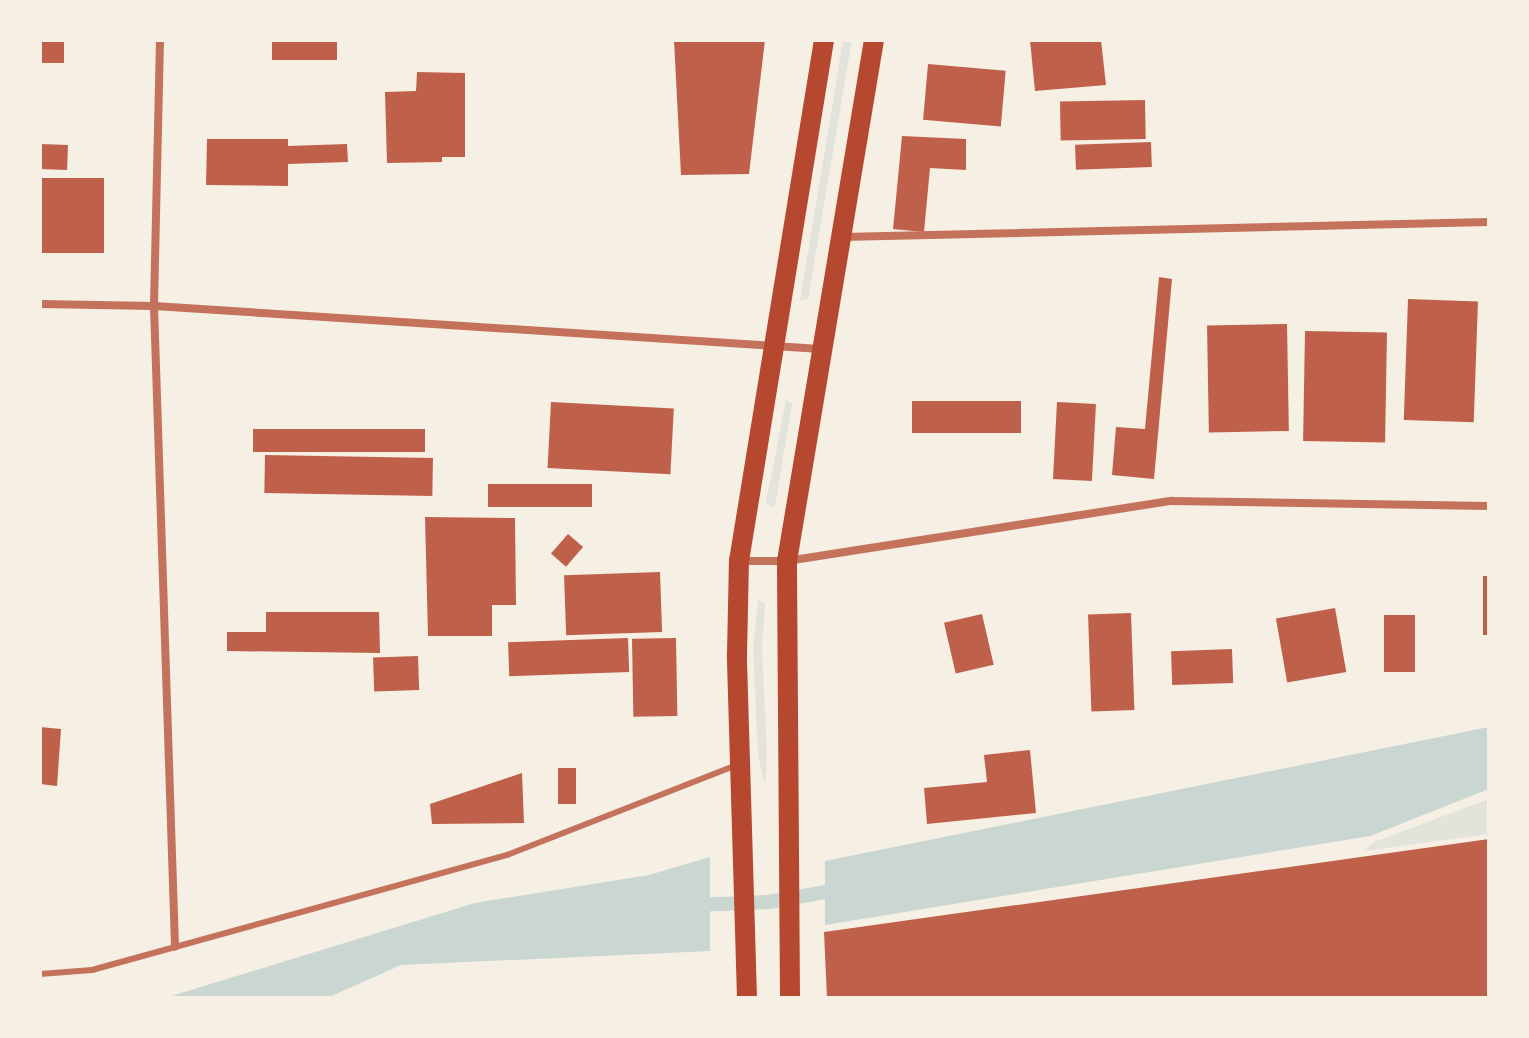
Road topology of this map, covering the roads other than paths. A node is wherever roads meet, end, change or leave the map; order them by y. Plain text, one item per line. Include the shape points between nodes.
1 (160, 40) edge
2 (824, 40) edge
3 (874, 40) edge
4 (1489, 222) edge
5 (841, 237) junction
6 (40, 304) edge
7 (154, 306) junction
8 (773, 344) junction
9 (821, 349) junction
10 (1489, 506) edge
11 (739, 561) junction
12 (787, 561) junction
13 (742, 764) junction
14 (175, 947) junction
15 (40, 974) edge
16 (747, 998) edge
17 (790, 998) edge

1 - 7 street
2 - 8 main road
3 - 5 main road
4 - 5 street
5 - 9 main road
6 - 7 street
7 - 8 street
7 - 14 street
8 - 9 street
8 - 11 main road
9 - 12 main road
10 - 12 street via 1171,501
11 - 12 street
11 - 13 main road
12 - 17 main road
13 - 14 lane via 507,855
13 - 16 main road
14 - 15 lane via 92,970

